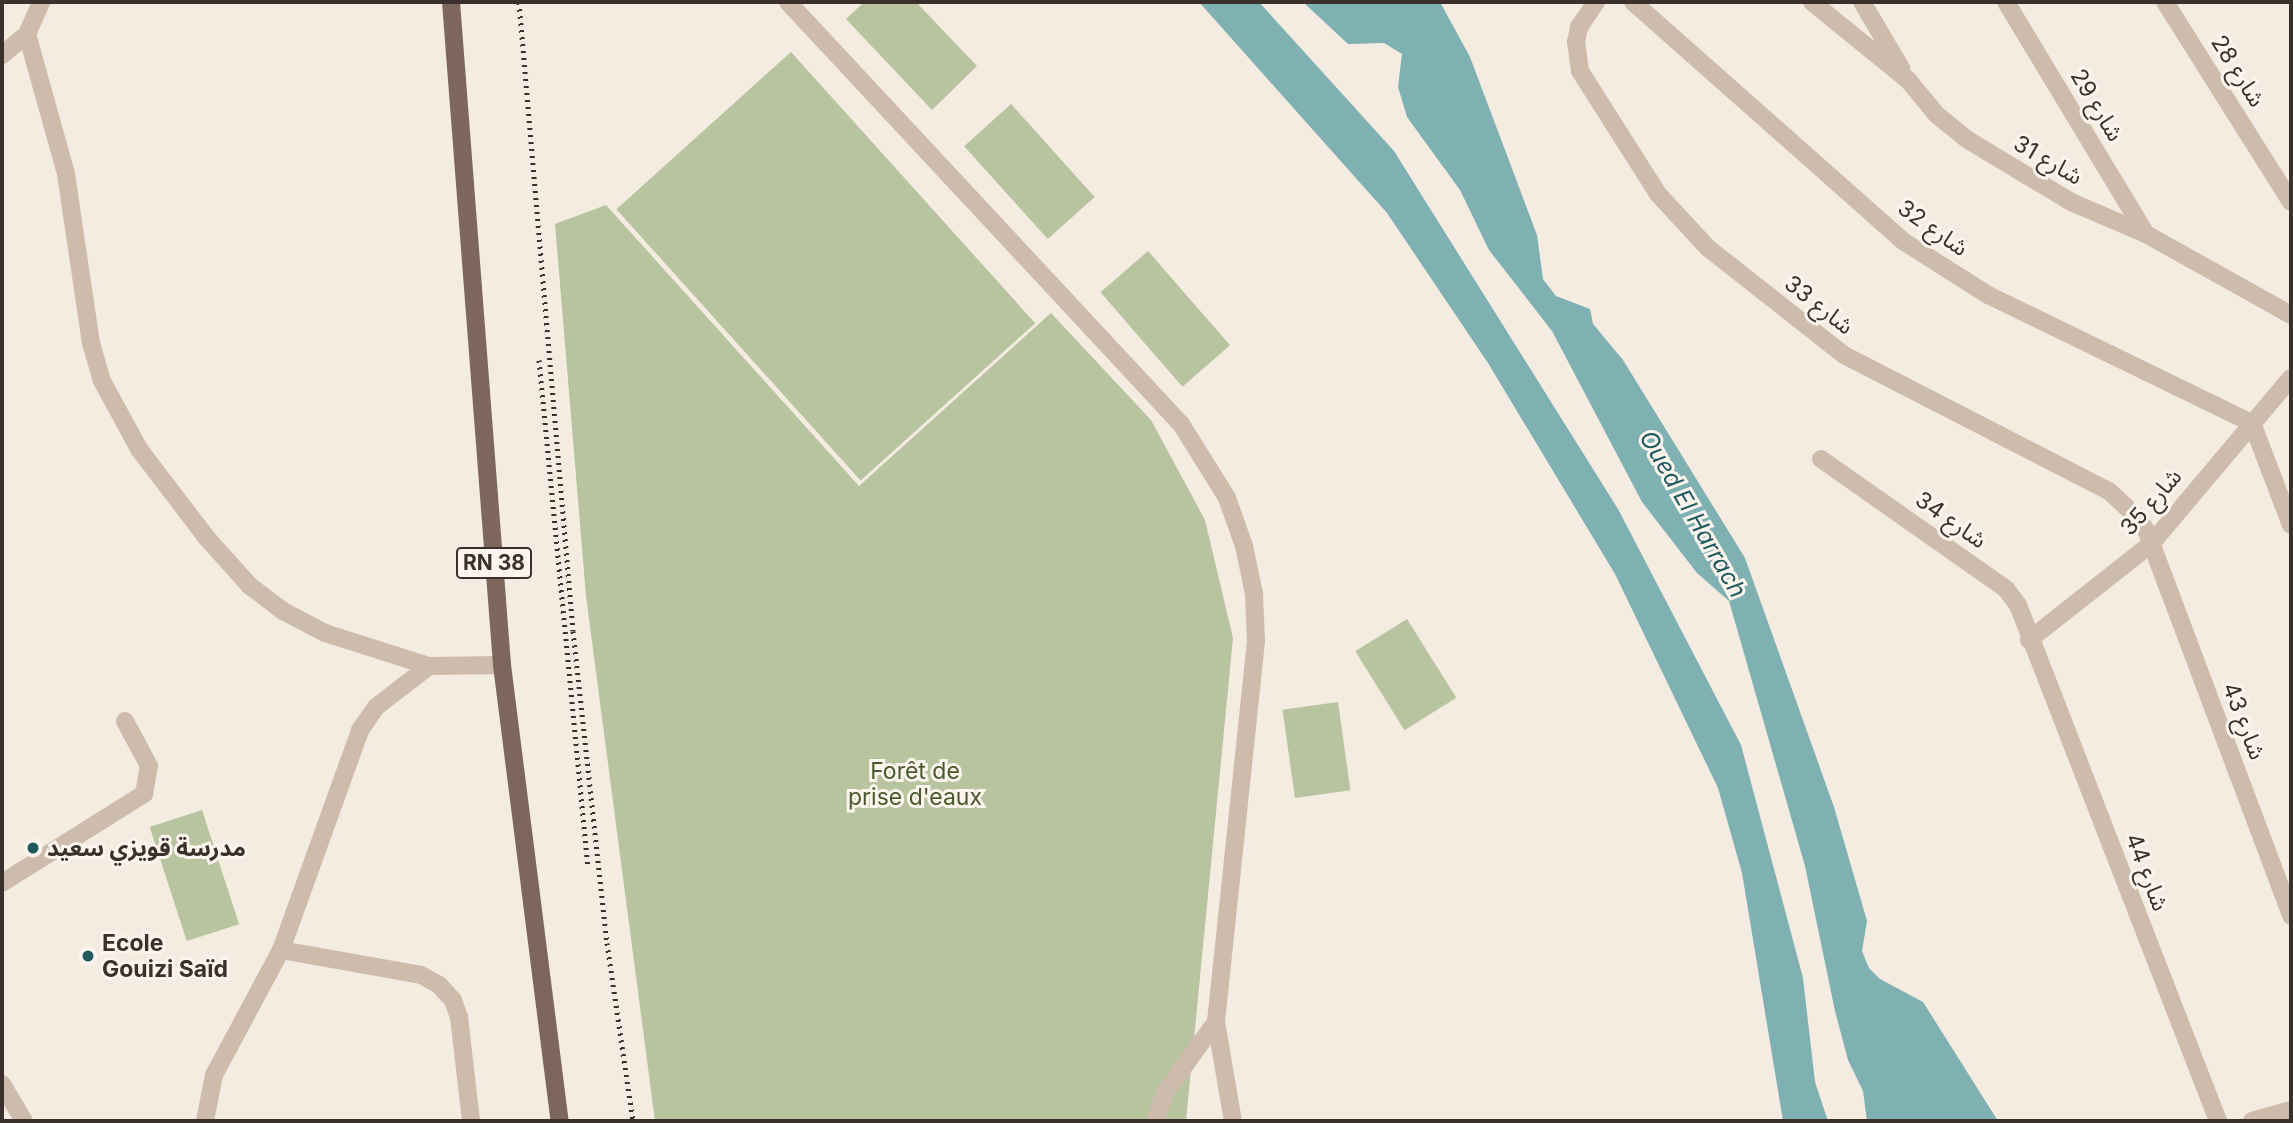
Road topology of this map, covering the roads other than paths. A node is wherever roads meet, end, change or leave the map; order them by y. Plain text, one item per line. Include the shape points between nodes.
1 (41, 2) edge
2 (451, 2) edge
3 (788, 2) edge
4 (1596, 2) edge
5 (1633, 2) edge
6 (1812, 2) edge
7 (1862, 2) edge
8 (2006, 2) edge
9 (2165, 2) edge
10 (27, 34) junction
11 (2, 55) edge
12 (1908, 80) junction
13 (2291, 202) edge
14 (2146, 234) junction
15 (2291, 315) edge
16 (2291, 378) edge
17 (2252, 423) junction
18 (1821, 459) dead end
19 (2291, 525) edge
20 (2151, 544) junction
21 (2029, 640) junction
22 (502, 665) junction
23 (429, 666) junction
24 (125, 722) dead end
25 (2, 883) edge
26 (2291, 916) edge
27 (281, 950) junction
28 (1216, 1022) junction
29 (2, 1084) edge
30 (2291, 1110) edge
31 (24, 1121) edge
32 (205, 1121) edge
33 (471, 1121) edge
34 (560, 1121) edge
35 (1155, 1121) edge
36 (1233, 1121) edge
37 (2218, 1121) edge
38 (2252, 1121) edge

1 - 10 street
2 - 22 main road, RN 38
3 - 28 street via 1181,424 1227,498 1254,594 1256,641
4 - 20 street, شارع 33 via 1579,27 1580,71 1658,194 1708,248 1817,337 1862,366 2109,491 2137,517
5 - 17 street, شارع 32 via 1903,241 1988,295
6 - 12 street, شارع 31
7 - 12 street
8 - 14 street, شارع 29
9 - 13 street, شارع 28
10 - 11 street
10 - 23 street via 66,174 91,343 101,379 139,449 206,537 250,586 283,611 325,633
12 - 14 street, شارع 31 via 1937,116 1968,140 2071,202
14 - 15 street, شارع 31
16 - 17 street, شارع 35
17 - 19 street
17 - 20 street, شارع 35
18 - 21 street, شارع 34 via 2006,589 2018,605
20 - 21 street, شارع 35
20 - 26 street, شارع 43
21 - 37 street, شارع 44
22 - 23 street
22 - 34 main road, RN 38
23 - 27 street via 376,708 360,730
24 - 25 street via 149,766 144,794
27 - 32 street via 215,1075
27 - 33 street via 421,975 439,985 453,1000 459,1017
28 - 35 street via 1166,1091
28 - 36 street
29 - 31 street
30 - 38 street

